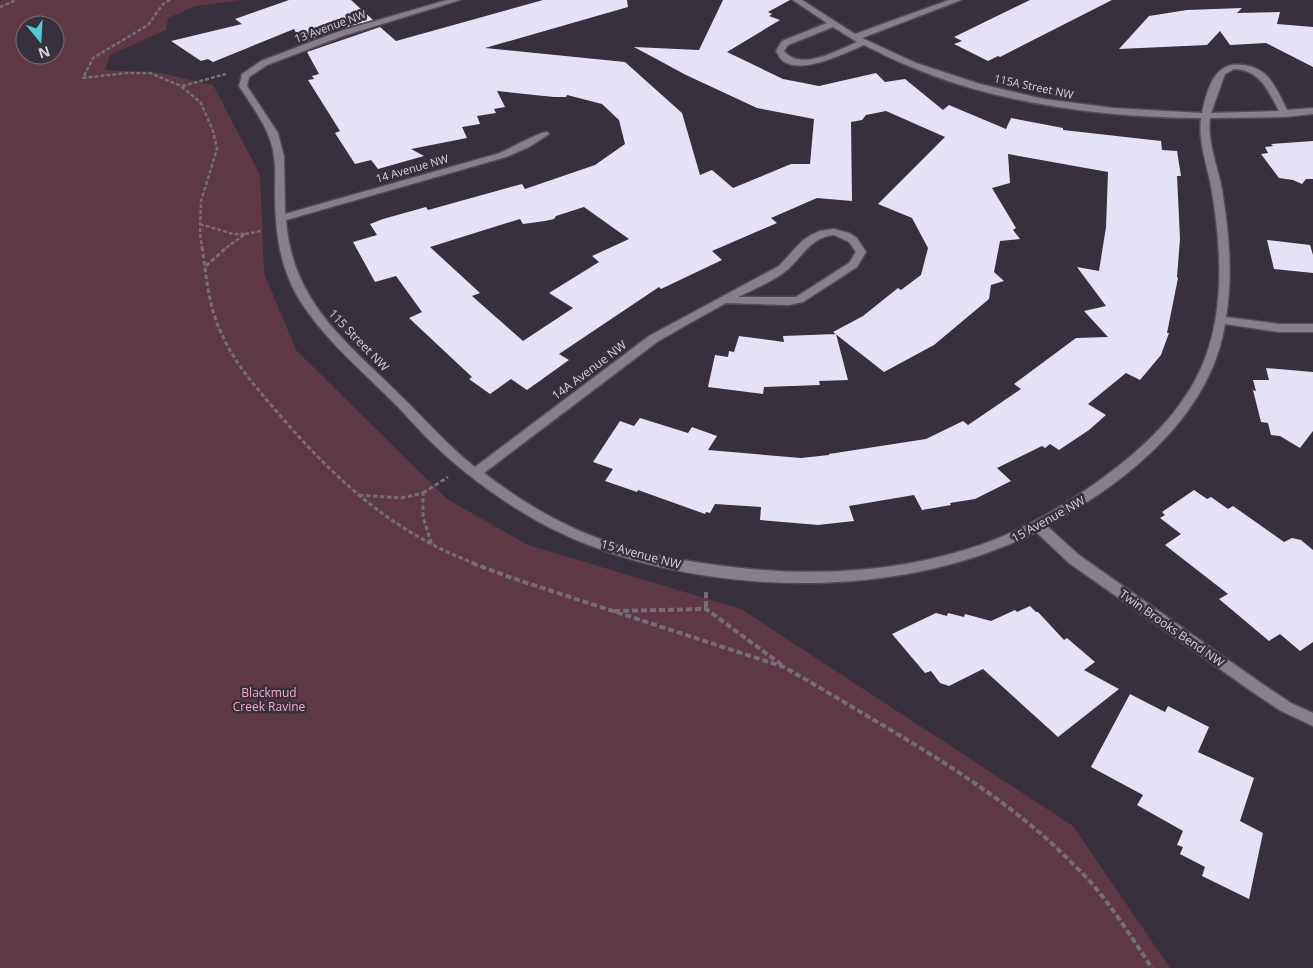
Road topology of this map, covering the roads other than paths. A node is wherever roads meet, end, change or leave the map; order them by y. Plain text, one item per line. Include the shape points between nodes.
1 (456, 0) edge
2 (797, 0) edge
3 (957, 0) edge
4 (833, 24) junction
5 (856, 37) junction
6 (864, 41) junction
7 (245, 76) joint
8 (1313, 111) edge
9 (1285, 114) junction
10 (1206, 117) junction
11 (544, 134) dead end
12 (282, 218) junction
13 (726, 300) junction
14 (1221, 320) junction
15 (1313, 328) edge
16 (476, 473) junction
17 (1038, 527) junction
18 (584, 539) joint
19 (1313, 720) edge

1 - 7 street, 13 Avenue NW via 331,37 264,63
2 - 4 street, 115A Street NW
3 - 5 street
4 - 5 street, 115A Street NW
4 - 6 street via 785,43 780,51 782,55 789,61 812,62
5 - 6 street, 115A Street NW
6 - 10 street, 115A Street NW via 940,74 1031,98 1095,110
7 - 12 street, 115 Street NW via 243,86 266,120 279,157
8 - 9 street
9 - 10 street
9 - 10 street, 15 Avenue NW via 1259,72 1234,66 1221,73
10 - 14 street, 15 Avenue NW via 1204,134 1217,190 1224,245 1225,288
11 - 12 street, 14 Avenue NW via 503,155
12 - 16 street, 115 Street NW via 284,246 294,279 320,321 432,436
13 - 13 street, 14A Avenue NW via 799,300 853,265 861,252 845,235 824,233 806,243 783,268
13 - 16 street, 14A Avenue NW via 653,339
14 - 15 street via 1279,328
14 - 17 street, 15 Avenue NW via 1203,380 1165,431 1103,487
16 - 18 street, 115 Street NW via 533,512
17 - 18 street, 15 Avenue NW via 983,550 922,567 816,578 766,577 701,569
17 - 19 street, Twin Brooks Bend NW via 1074,559 1145,609 1286,707

